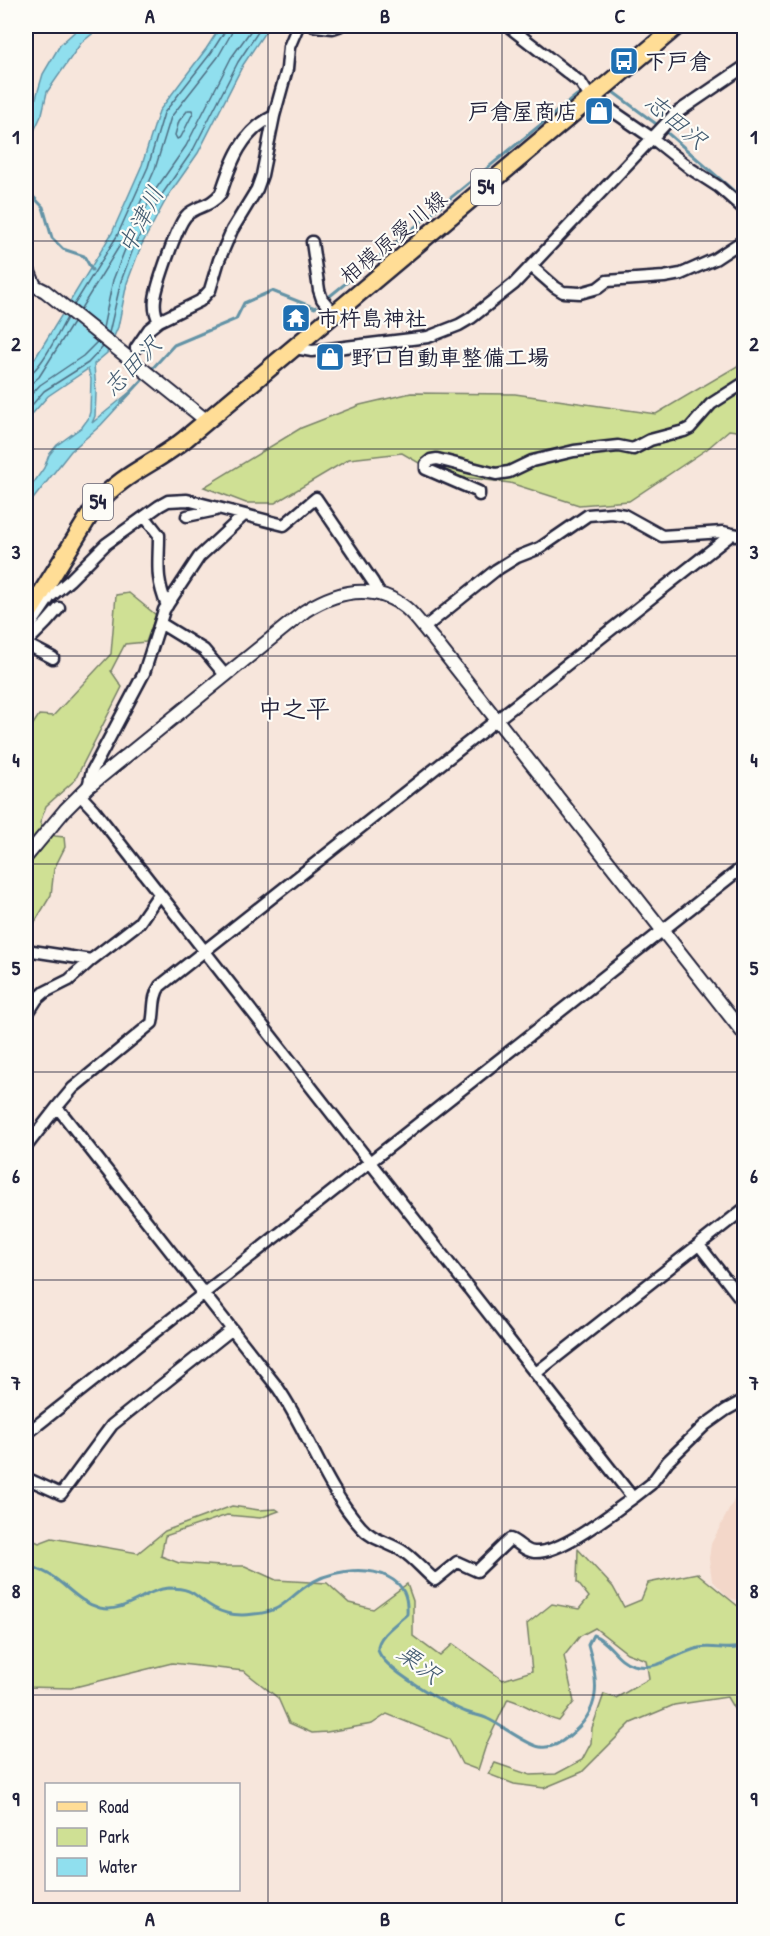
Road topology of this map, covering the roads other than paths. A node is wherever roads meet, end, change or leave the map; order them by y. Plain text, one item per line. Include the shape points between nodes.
1 (298, 26) edge
2 (314, 26) edge
3 (339, 26) edge
4 (508, 26) edge
5 (677, 26) edge
6 (744, 67) edge
7 (593, 96) junction
8 (274, 116) junction
9 (654, 136) junction
10 (744, 209) edge
11 (744, 240) edge
12 (312, 242) dead end
13 (26, 265) edge
14 (531, 266) junction
15 (35, 289) edge
16 (335, 315) junction
17 (159, 321) junction
18 (136, 348) dead end
19 (295, 348) junction
20 (744, 383) edge
21 (201, 416) junction
22 (479, 495) dead end
23 (218, 509) junction
24 (187, 516) dead end
25 (243, 516) junction
26 (145, 517) junction
27 (732, 534) junction
28 (744, 536) edge
29 (380, 595) junction
30 (167, 606) junction
31 (59, 608) dead end
32 (26, 619) edge
33 (160, 623) junction
34 (424, 628) junction
35 (26, 643) edge
36 (53, 658) dead end
37 (225, 675) junction
38 (497, 719) junction
39 (84, 791) junction
40 (26, 857) edge
41 (744, 866) edge
42 (159, 894) junction
43 (663, 930) junction
44 (26, 950) edge
45 (204, 951) junction
46 (91, 960) junction
47 (26, 1016) edge
48 (744, 1034) edge
49 (57, 1107) junction
50 (26, 1147) edge
51 (371, 1162) junction
52 (744, 1209) edge
53 (699, 1245) junction
54 (203, 1294) junction
55 (744, 1303) edge
56 (231, 1329) junction
57 (536, 1373) junction
58 (744, 1400) edge
59 (26, 1434) edge
60 (26, 1478) edge
61 (633, 1498) junction

1 - 8 street via 289,47
2 - 3 street
4 - 7 street
5 - 7 main road, 相模原愛川線 / 54
6 - 9 street via 675,114
7 - 9 street
7 - 16 main road, 相模原愛川線 / 54
8 - 17 street via 257,189 232,230 210,290 200,301
8 - 17 street via 245,138 216,200 185,217 155,297
9 - 10 street
9 - 14 street
11 - 14 street via 681,274 607,281 580,293 563,292
12 - 16 street via 319,290
13 - 15 street
14 - 19 street via 471,318 448,330 410,340 346,348
15 - 21 street
16 - 19 main road, 相模原愛川線 / 54
17 - 18 street
19 - 21 main road, 相模原愛川線 / 54
20 - 22 street via 711,405 690,428 633,449 574,451 532,461 504,474 437,459 426,464 426,469
21 - 32 main road, 相模原愛川線 / 54 via 173,449 107,492
23 - 24 street
23 - 25 street
23 - 26 street via 176,500
25 - 29 street via 284,525 319,499
25 - 30 street via 199,557
26 - 30 street via 159,535 159,586
26 - 32 street via 106,544 50,597 33,622
27 - 28 street
27 - 34 street via 662,537 624,515 588,515 540,548 496,570
27 - 38 street
29 - 34 street via 407,609
29 - 37 street via 347,592 323,600
30 - 33 street
31 - 35 street
33 - 37 street via 204,651
33 - 39 street via 144,673
34 - 38 street
35 - 36 street
37 - 39 street
38 - 43 street
38 - 45 street
39 - 40 street
39 - 42 street via 94,810
41 - 43 street
42 - 45 street
42 - 46 street via 139,923
43 - 48 street
43 - 51 street
44 - 46 street
45 - 49 street via 156,992 152,1023 73,1088
45 - 51 street
46 - 47 street via 69,980 45,992
49 - 50 street
49 - 54 street
51 - 54 street
51 - 57 street
52 - 53 street
53 - 55 street
53 - 57 street
54 - 56 street
54 - 59 street
56 - 60 street via 112,1425 61,1494
56 - 61 street via 289,1404 334,1494 369,1534 403,1551 435,1580 457,1562 477,1571 510,1539 536,1552 561,1545
57 - 61 street
58 - 61 street via 705,1425

